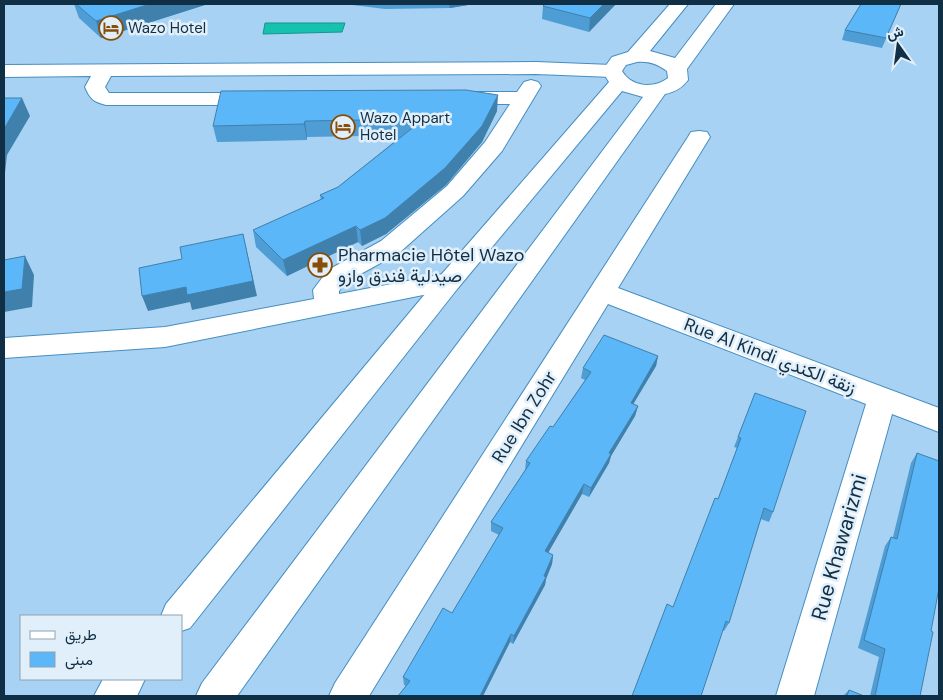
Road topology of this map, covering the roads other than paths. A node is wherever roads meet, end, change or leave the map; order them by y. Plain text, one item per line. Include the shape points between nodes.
1 (678, 4) edge
2 (725, 4) edge
3 (635, 56) junction
4 (536, 68) junction
5 (677, 69) junction
6 (104, 70) junction
7 (4, 71) edge
8 (616, 76) junction
9 (658, 90) junction
10 (444, 98) edge
11 (524, 98) junction
12 (274, 99) edge
13 (699, 137) dead end
14 (449, 282) junction
15 (602, 292) junction
16 (328, 306) junction
17 (4, 348) edge
18 (882, 398) junction
19 (939, 420) edge
20 (179, 615) edge
21 (126, 680) edge
22 (113, 696) edge
23 (215, 696) edge
24 (348, 696) edge
25 (795, 696) edge

1 - 3 street
2 - 5 street
3 - 5 street via 655,57
3 - 8 street via 618,61
4 - 6 street
4 - 8 street
4 - 11 street via 535,78
5 - 9 street via 678,80 674,85
6 - 7 street
6 - 12 street via 95,88 106,99
8 - 9 street via 636,89
8 - 14 street
9 - 23 street
10 - 11 street
11 - 16 street via 494,146 456,191 390,247 330,282 326,290
13 - 15 street, Rue Ibn Zohr
14 - 16 street
14 - 20 street
15 - 18 street, Rue Al Kindi زنقة الكندي
15 - 24 street, Rue Ibn Zohr
16 - 17 street via 165,337
18 - 19 street, Rue Al Kindi زنقة الكندي
18 - 25 street, Rue Khawarizmi
21 - 22 street

